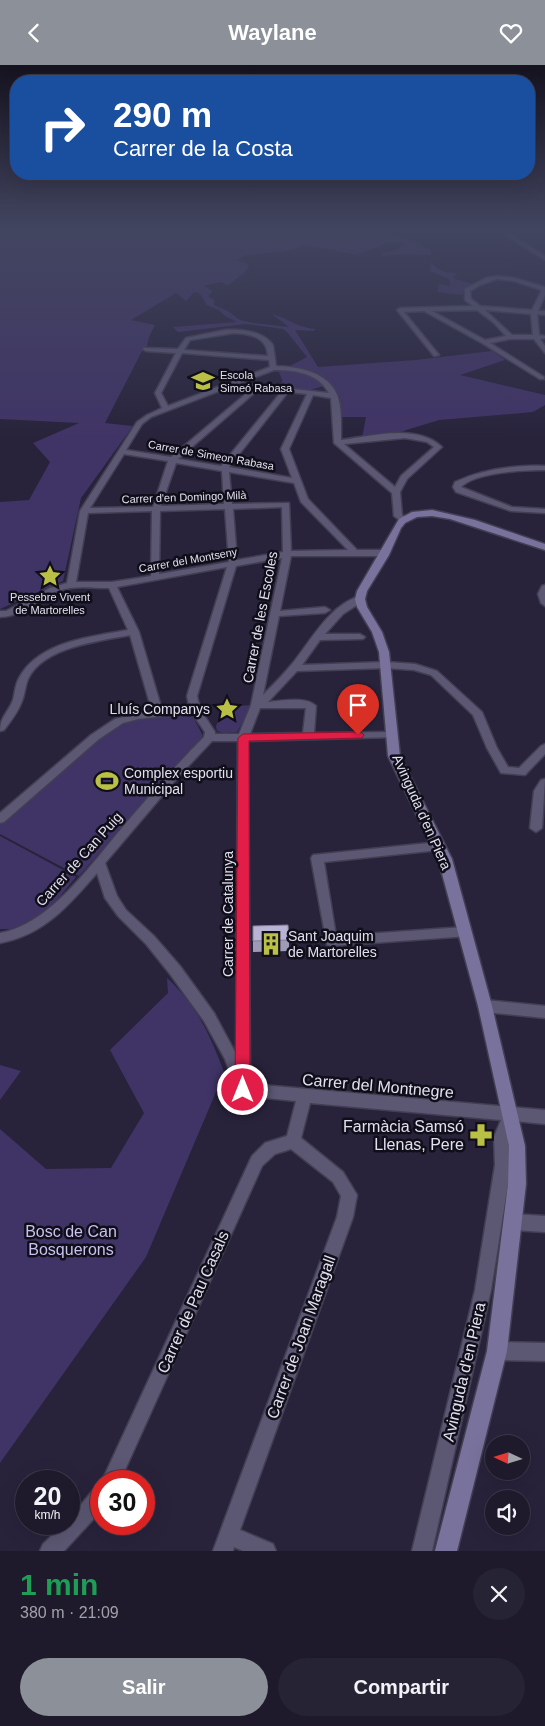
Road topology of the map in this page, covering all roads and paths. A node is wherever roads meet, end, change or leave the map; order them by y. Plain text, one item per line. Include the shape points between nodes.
1 (468, 300) edge
2 (542, 300) edge
3 (477, 308) junction
4 (422, 309) junction
5 (534, 313) junction
6 (545, 313) edge
7 (510, 337) junction
8 (536, 337) junction
9 (545, 337) edge
10 (484, 343) junction
11 (146, 349) dead end
12 (180, 351) junction
13 (545, 351) edge
14 (436, 355) dead end
15 (270, 358) junction
16 (273, 369) junction
17 (542, 378) dead end
18 (235, 383) junction
19 (259, 387) junction
20 (286, 390) junction
21 (311, 393) junction
22 (334, 396) junction
23 (166, 409) junction
24 (338, 443) junction
25 (121, 451) junction
26 (173, 459) junction
27 (225, 469) junction
28 (545, 469) edge
29 (296, 481) junction
30 (396, 492) junction
31 (286, 505) joint
32 (227, 507) junction
33 (156, 509) junction
34 (84, 511) junction
35 (545, 511) edge
36 (404, 519) junction
37 (545, 547) edge
38 (354, 552) junction
39 (385, 553) junction
40 (287, 554) junction
41 (233, 563) junction
42 (155, 576) junction
43 (72, 585) junction
44 (112, 585) junction
45 (545, 588) edge
46 (360, 599) junction
47 (545, 603) edge
48 (325, 610) dead end
49 (0, 614) edge
50 (275, 614) junction
51 (134, 632) junction
52 (318, 637) junction
53 (360, 637) dead end
54 (386, 665) junction
55 (294, 668) junction
56 (256, 705) junction
57 (195, 709) junction
58 (158, 713) junction
59 (0, 728) edge
60 (392, 735) junction
61 (308, 737) junction
62 (209, 738) junction
63 (243, 738) junction
64 (545, 748) edge
65 (545, 783) edge
66 (0, 819) edge
67 (536, 828) dead end
68 (439, 846) junction
69 (99, 862) junction
70 (465, 932) junction
71 (0, 938) edge
72 (485, 1006) junction
73 (545, 1012) edge
74 (243, 1090) junction
75 (304, 1097) junction
76 (510, 1115) junction
77 (545, 1117) edge
78 (293, 1141) junction
79 (499, 1191) junction
80 (513, 1219) junction
81 (545, 1224) edge
82 (497, 1351) junction
83 (545, 1352) edge
84 (116, 1470) edge
85 (90, 1510) edge
86 (226, 1543) edge
87 (50, 1551) edge
88 (266, 1551) edge
89 (422, 1551) edge
90 (446, 1551) edge

1 - 3 street
2 - 5 street
3 - 4 street
3 - 5 street
3 - 7 street
4 - 10 street
4 - 14 street via 400,309
5 - 6 street
5 - 8 street
7 - 8 street
7 - 10 street
8 - 9 street
8 - 13 street
10 - 17 street
11 - 12 street
12 - 15 street
12 - 15 street via 188,339 237,330 250,332 267,341
12 - 23 street via 158,393
15 - 16 street
16 - 18 street
16 - 22 street via 295,369 316,375
18 - 19 street
18 - 23 street
19 - 20 street
19 - 26 street
20 - 21 street
20 - 27 street
21 - 22 street
21 - 29 street via 285,449
22 - 24 street
23 - 25 street via 139,423
24 - 30 street
24 - 30 street via 402,435 434,442 438,447 404,478
25 - 26 street, Carrer de Simeon Rabasa
25 - 34 street
26 - 27 street, Carrer de Simeon Rabasa
26 - 33 street
27 - 29 street, Carrer de Simeon Rabasa
27 - 32 street
28 - 35 street via 521,469 473,477 456,487 511,509
29 - 38 street via 304,500
30 - 36 street via 398,516
31 - 32 street, Carrer d'en Domingo Milà
31 - 40 street, Carrer de les Escoles
32 - 33 street, Carrer d'en Domingo Milà
32 - 41 street
33 - 34 street, Carrer d'en Domingo Milà
33 - 42 street
34 - 43 street
36 - 37 street via 442,513
36 - 39 street
38 - 39 street, Carrer del Montseny
38 - 40 street, Carrer del Montseny
39 - 46 street
40 - 41 street, Carrer del Montseny
40 - 50 street, Carrer de les Escoles
41 - 42 street, Carrer del Montseny
41 - 57 street via 192,696
42 - 44 street, Carrer del Montseny
43 - 44 street, Carrer del Montseny
43 - 49 street, Carrer del Montseny via 52,590 8,614
44 - 51 street
45 - 47 street via 542,594
46 - 52 street via 349,604
46 - 54 street, Avinguda d'en Piera via 377,632
48 - 50 street
50 - 56 street, Carrer de les Escoles
51 - 58 street
51 - 59 street via 88,640 34,664 23,679 17,704
52 - 53 street
52 - 55 street
54 - 55 street
54 - 60 street, Avinguda d'en Piera
54 - 64 street via 415,667 434,673 478,714 505,770 521,772
55 - 56 street
56 - 61 street via 311,706
56 - 63 street
57 - 58 street
57 - 62 street via 210,732
58 - 66 street via 119,721 99,734
60 - 61 street
60 - 68 street, Avinguda d'en Piera via 394,756
61 - 63 street
62 - 63 street
62 - 69 street, Carrer de Can Puig
63 - 74 street, Carrer de Catalunya
65 - 67 street via 540,791
68 - 70 street, Avinguda d'en Piera
68 - 70 street via 317,858 331,941
69 - 71 street, Carrer de Can Puig via 63,904 46,918 16,935
69 - 74 street via 111,898 175,969 209,1017 231,1058
70 - 72 street, Avinguda d'en Piera
72 - 73 street
72 - 76 street, Avinguda d'en Piera
74 - 75 street, Carrer del Montnegre
75 - 76 street, Carrer del Montnegre
75 - 78 street
76 - 77 street, Carrer del Montnegre
76 - 79 street, Avinguda d'en Piera via 501,1137 503,1165
76 - 80 street, Avinguda d'en Piera via 517,1146
78 - 84 street, Carrer de Pau Casals via 270,1148 256,1161
78 - 86 street, Carrer de Joan Maragall via 338,1177 349,1195 345,1217
79 - 80 street
79 - 89 street, Avinguda d'en Piera via 483,1290
80 - 81 street
80 - 82 street, Avinguda d'en Piera
82 - 83 street
82 - 90 street, Avinguda d'en Piera
85 - 87 street
86 - 88 street

